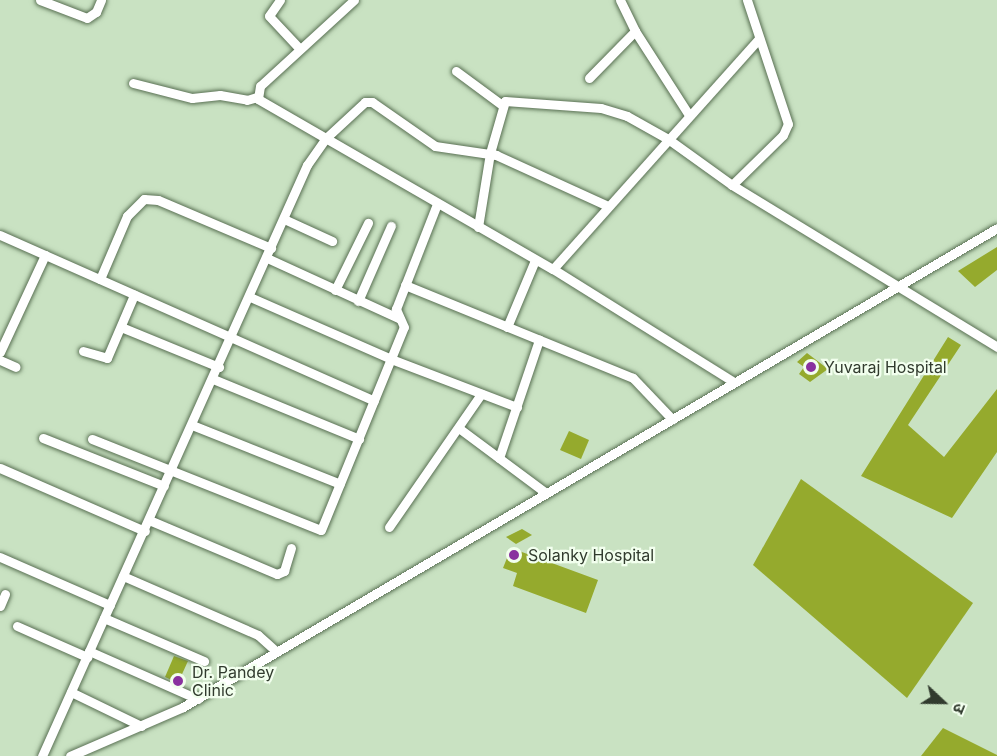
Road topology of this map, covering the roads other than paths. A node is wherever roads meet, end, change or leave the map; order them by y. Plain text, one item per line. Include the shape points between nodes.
1 (40, 0) edge
2 (102, 0) edge
3 (280, 0) edge
4 (354, 0) edge
5 (620, 0) edge
6 (747, 0) edge
7 (634, 31) junction
8 (759, 39) junction
9 (300, 49) junction
10 (456, 71) dead end
11 (590, 78) dead end
12 (133, 83) dead end
13 (257, 96) junction
14 (502, 105) junction
15 (689, 114) junction
16 (326, 138) junction
17 (668, 140) junction
18 (490, 153) junction
19 (732, 185) junction
20 (437, 204) junction
21 (608, 206) junction
22 (284, 219) junction
23 (368, 223) dead end
24 (391, 226) dead end
25 (478, 227) junction
26 (997, 228) edge
27 (0, 235) edge
28 (332, 241) dead end
29 (271, 248) junction
30 (45, 255) junction
31 (267, 258) junction
32 (535, 260) junction
33 (553, 269) junction
34 (100, 279) junction
35 (405, 285) junction
36 (895, 285) junction
37 (336, 290) junction
38 (134, 295) junction
39 (250, 297) junction
40 (358, 301) junction
41 (400, 319) junction
42 (121, 327) junction
43 (507, 327) junction
44 (231, 339) junction
45 (539, 340) junction
46 (997, 347) edge
47 (83, 351) dead end
48 (0, 352) edge
49 (391, 359) junction
50 (0, 360) edge
51 (219, 366) junction
52 (16, 367) dead end
53 (213, 379) junction
54 (734, 382) junction
55 (481, 394) junction
56 (374, 401) junction
57 (517, 407) junction
58 (672, 419) junction
59 (192, 425) junction
60 (460, 429) junction
61 (43, 438) dead end
62 (92, 439) dead end
63 (359, 439) junction
64 (499, 458) junction
65 (172, 470) junction
66 (1, 471) edge
67 (340, 484) junction
68 (164, 486) junction
69 (546, 493) junction
70 (149, 520) junction
71 (389, 527) dead end
72 (145, 531) junction
73 (291, 548) dead end
74 (0, 557) edge
75 (123, 576) junction
76 (5, 594) dead end
77 (110, 605) junction
78 (0, 606) edge
79 (104, 618) junction
80 (17, 626) dead end
81 (277, 652) junction
82 (88, 654) junction
83 (204, 661) dead end
84 (71, 692) junction
85 (198, 699) junction
86 (141, 726) junction
87 (42, 756) edge
88 (70, 756) edge

1 - 2 street via 87,18 96,12
3 - 9 street via 269,16
4 - 9 street
5 - 7 street
6 - 8 street
7 - 11 street
7 - 15 street
8 - 15 street
8 - 19 street via 788,124 783,135
9 - 13 street via 260,86
10 - 14 street
12 - 13 street via 192,98 220,95 247,100
13 - 16 street
14 - 17 street via 514,99 601,108 627,116
14 - 18 street
15 - 17 street
16 - 18 street via 369,101 435,146
16 - 20 street
16 - 22 street via 310,159
17 - 19 street
17 - 21 street
18 - 21 street
18 - 25 street
19 - 36 street
20 - 25 street
20 - 35 street
21 - 33 street
22 - 28 street
22 - 29 street
23 - 37 street
24 - 40 street
25 - 32 street
26 - 36 street
27 - 30 street
29 - 31 street
29 - 34 street via 158,200 144,199 127,216
30 - 34 street
30 - 48 street
31 - 37 street
31 - 39 street
32 - 33 street
32 - 43 street
33 - 54 street
34 - 38 street
35 - 41 street via 396,309
35 - 43 street
36 - 46 street
36 - 54 street
37 - 40 street
38 - 42 street
38 - 44 street
39 - 44 street
39 - 49 street
40 - 41 street
41 - 49 street via 404,327
42 - 47 street via 106,359
42 - 51 street
43 - 45 street
44 - 51 street
44 - 56 street
45 - 57 street
45 - 58 street via 633,378
49 - 55 street
49 - 56 street
50 - 52 street
51 - 53 street
53 - 59 street
53 - 63 street
54 - 58 street
55 - 57 street
55 - 60 street
56 - 63 street
57 - 64 street
58 - 69 street
59 - 65 street
59 - 67 street
60 - 64 street
60 - 71 street
61 - 68 street
62 - 65 street
63 - 67 street
64 - 69 street
65 - 67 street via 319,531
65 - 68 street
66 - 72 street
68 - 70 street
69 - 81 street
70 - 72 street
70 - 73 street via 277,574 284,571
72 - 75 street
74 - 77 street
75 - 77 street
75 - 81 street via 258,635
76 - 78 street
77 - 79 street
79 - 82 street
79 - 83 street
80 - 82 street
81 - 85 street
82 - 84 street
82 - 85 street
84 - 86 street
84 - 87 street
85 - 86 street
86 - 88 street

